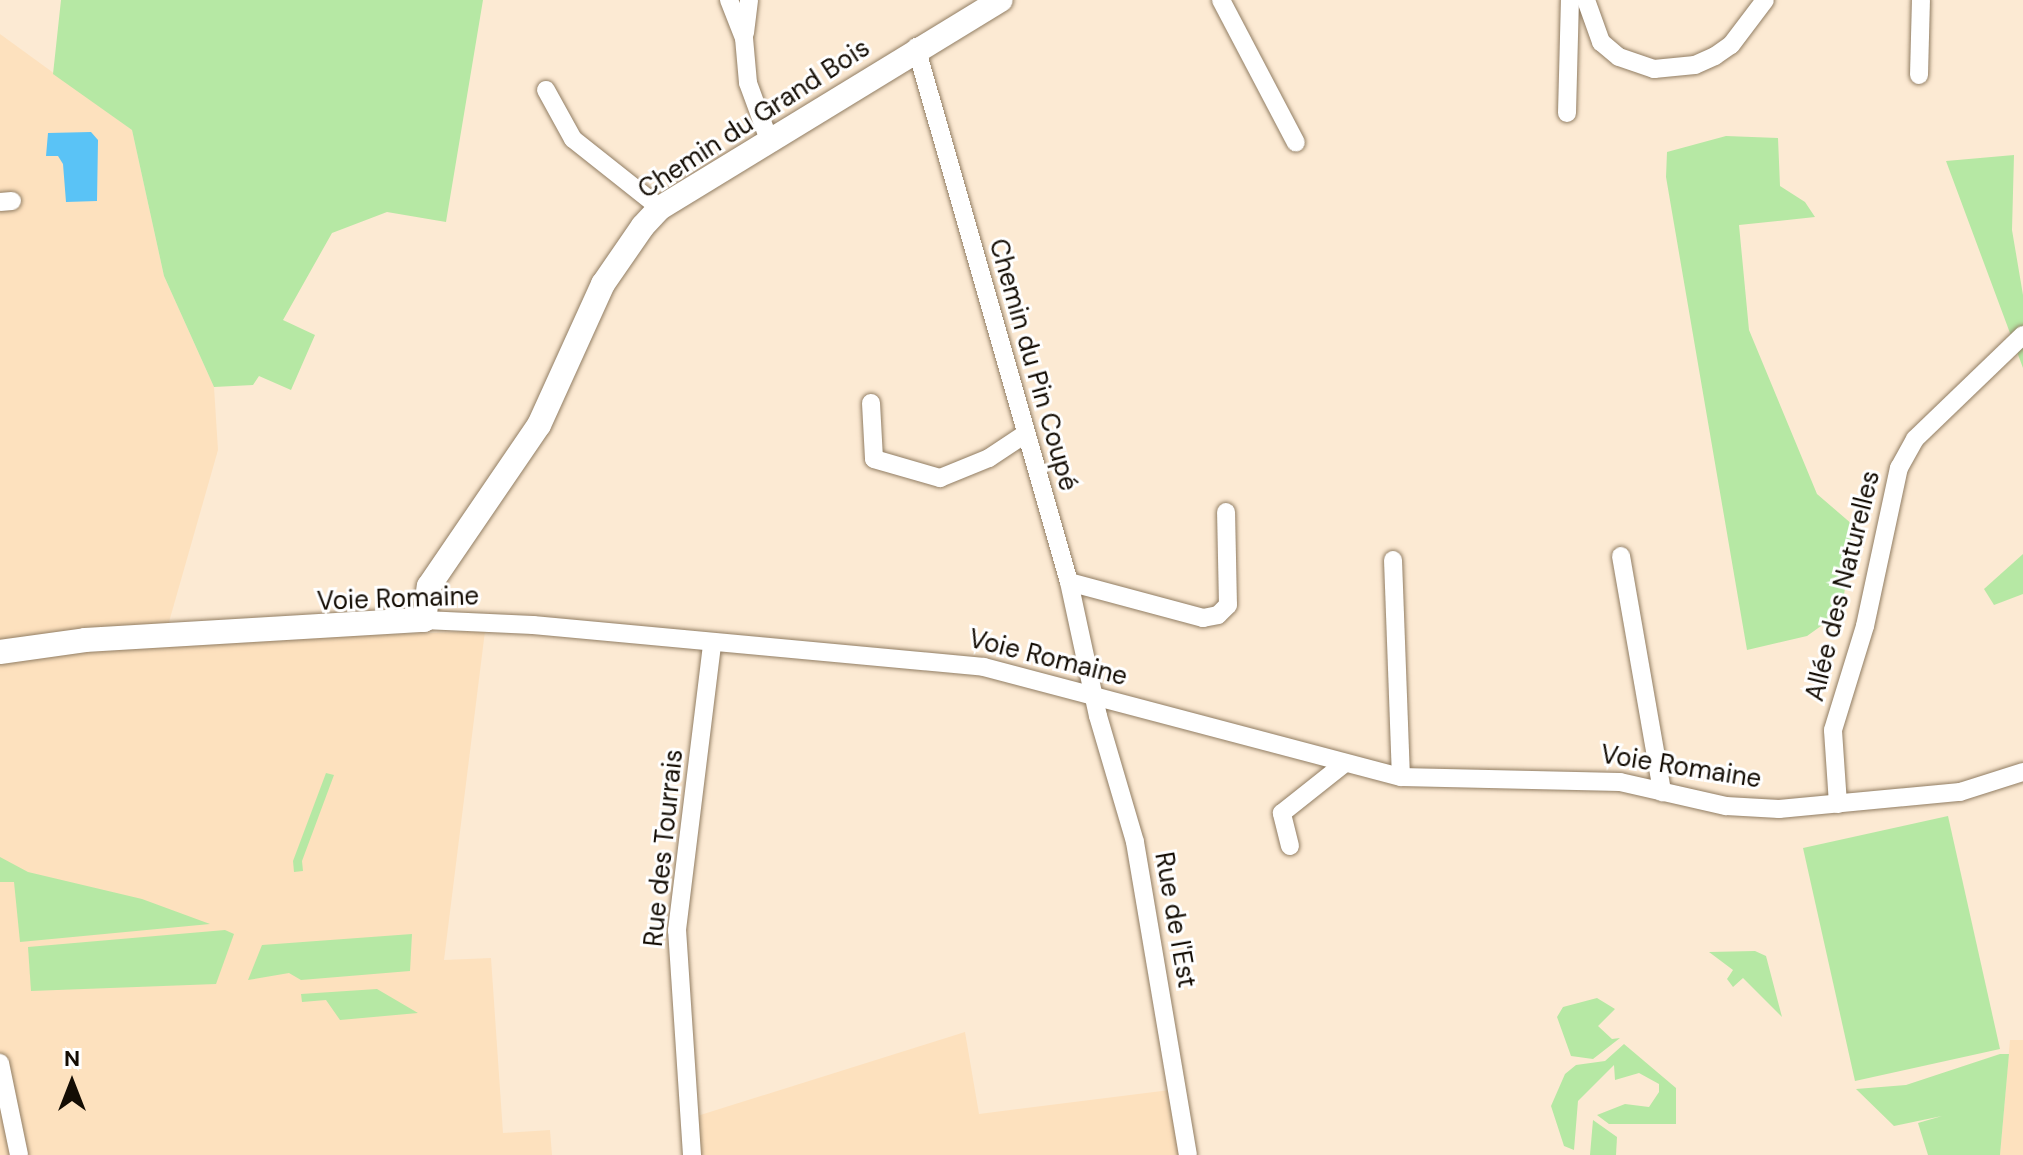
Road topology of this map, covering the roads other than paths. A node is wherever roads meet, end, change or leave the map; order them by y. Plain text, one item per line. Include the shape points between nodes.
1 (729, 0) edge
2 (749, 0) edge
3 (1001, 0) edge
4 (1221, 0) edge
5 (1570, 0) edge
6 (1586, 0) edge
7 (1765, 0) edge
8 (1921, 0) edge
9 (744, 38) junction
10 (916, 47) junction
11 (1919, 75) dead end
12 (546, 90) dead end
13 (1567, 113) dead end
14 (769, 140) junction
15 (1296, 143) dead end
16 (660, 208) junction
17 (2023, 335) edge
18 (871, 403) dead end
19 (1025, 434) junction
20 (1226, 512) dead end
21 (1621, 556) dead end
22 (1393, 560) dead end
23 (1069, 582) junction
24 (424, 620) junction
25 (712, 643) junction
26 (0, 652) edge
27 (1094, 698) junction
28 (1345, 763) junction
29 (2023, 772) edge
30 (1401, 777) junction
31 (1662, 792) junction
32 (1838, 804) junction
33 (1290, 846) dead end
34 (0, 1063) edge
35 (19, 1155) edge
36 (692, 1155) edge
37 (1188, 1155) edge

1 - 9 street
2 - 9 street
3 - 10 street, Chemin du Grand Bois
4 - 15 street
5 - 13 street
6 - 7 street via 1601,42 1619,57 1654,69 1695,65 1715,56 1731,45
8 - 11 street
9 - 14 street via 748,83
10 - 14 street, Chemin du Grand Bois
10 - 19 street, Chemin du Pin Coupé
12 - 16 street via 573,139
14 - 16 street, Chemin du Grand Bois
16 - 24 street, Chemin du Grand Bois via 629,240 603,284 539,425 429,586
17 - 32 street, Allée des Naturelles via 1915,439 1899,468 1873,590 1833,730
18 - 19 street via 874,459 940,478 989,458
19 - 23 street, Chemin du Pin Coupé
20 - 23 street via 1228,605 1218,615 1203,618
21 - 31 street
22 - 30 street
23 - 27 street, Chemin du Pin Coupé
24 - 25 street, Voie Romaine
24 - 26 street, Voie Romaine via 85,640
25 - 27 street, Voie Romaine via 984,667
25 - 36 street, Rue des Tourrais via 677,930
27 - 28 street, Voie Romaine
27 - 37 street, Rue de l'Est via 1135,842
28 - 30 street, Voie Romaine
28 - 33 street via 1282,813
29 - 32 street, Voie Romaine via 1960,792
30 - 31 street, Voie Romaine via 1620,782
31 - 32 street, Voie Romaine via 1745,808
34 - 35 street

